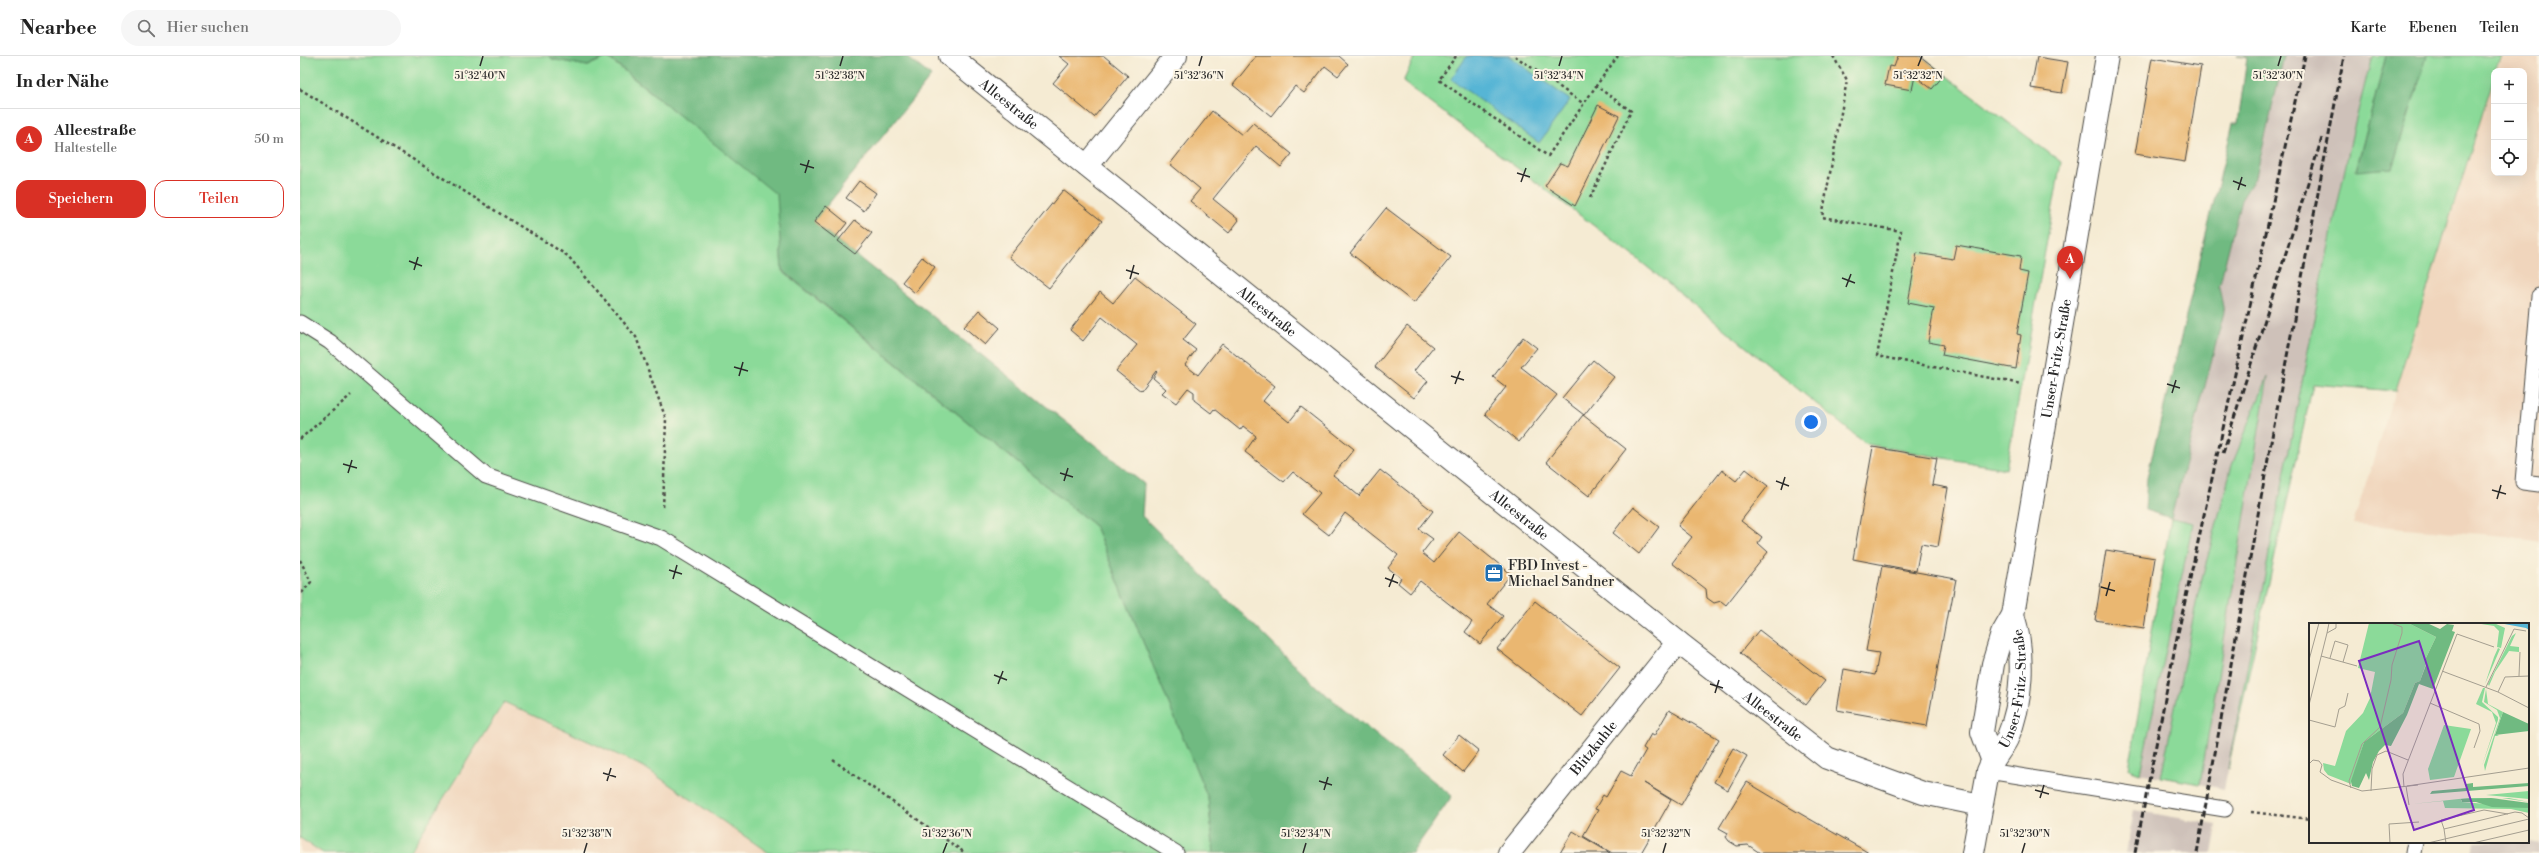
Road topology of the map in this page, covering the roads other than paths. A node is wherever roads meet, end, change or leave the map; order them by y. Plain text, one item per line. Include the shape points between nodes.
1 (950, 56) edge
2 (1176, 56) edge
3 (2107, 56) edge
4 (1087, 166) junction
5 (2539, 296) edge
6 (300, 323) edge
7 (2539, 484) edge
8 (2013, 615) junction
9 (1678, 642) junction
10 (1990, 765) junction
11 (1981, 805) junction
12 (2224, 809) road end
13 (2415, 843) edge
14 (1176, 853) edge
15 (1509, 853) edge
16 (1973, 853) edge
17 (2413, 853) edge

1 - 4 street, Alleestraße
2 - 4 street
3 - 8 street, Unser-Fritz-Straße
4 - 9 street, Alleestraße
5 - 7 lane via 2523,482
6 - 14 lane via 330,342 486,476 661,538
8 - 10 street, Unser-Fritz-Straße via 2002,634 1993,664 1982,732
8 - 10 street, Unser-Fritz-Straße via 2019,634 2017,704 2006,739
9 - 11 street, Alleestraße via 1827,758 1923,793
9 - 15 street, Blitzkuhle
10 - 11 street, Unser-Fritz-Straße
10 - 12 lane
11 - 16 street, Unser-Fritz-Straße
13 - 17 lane

